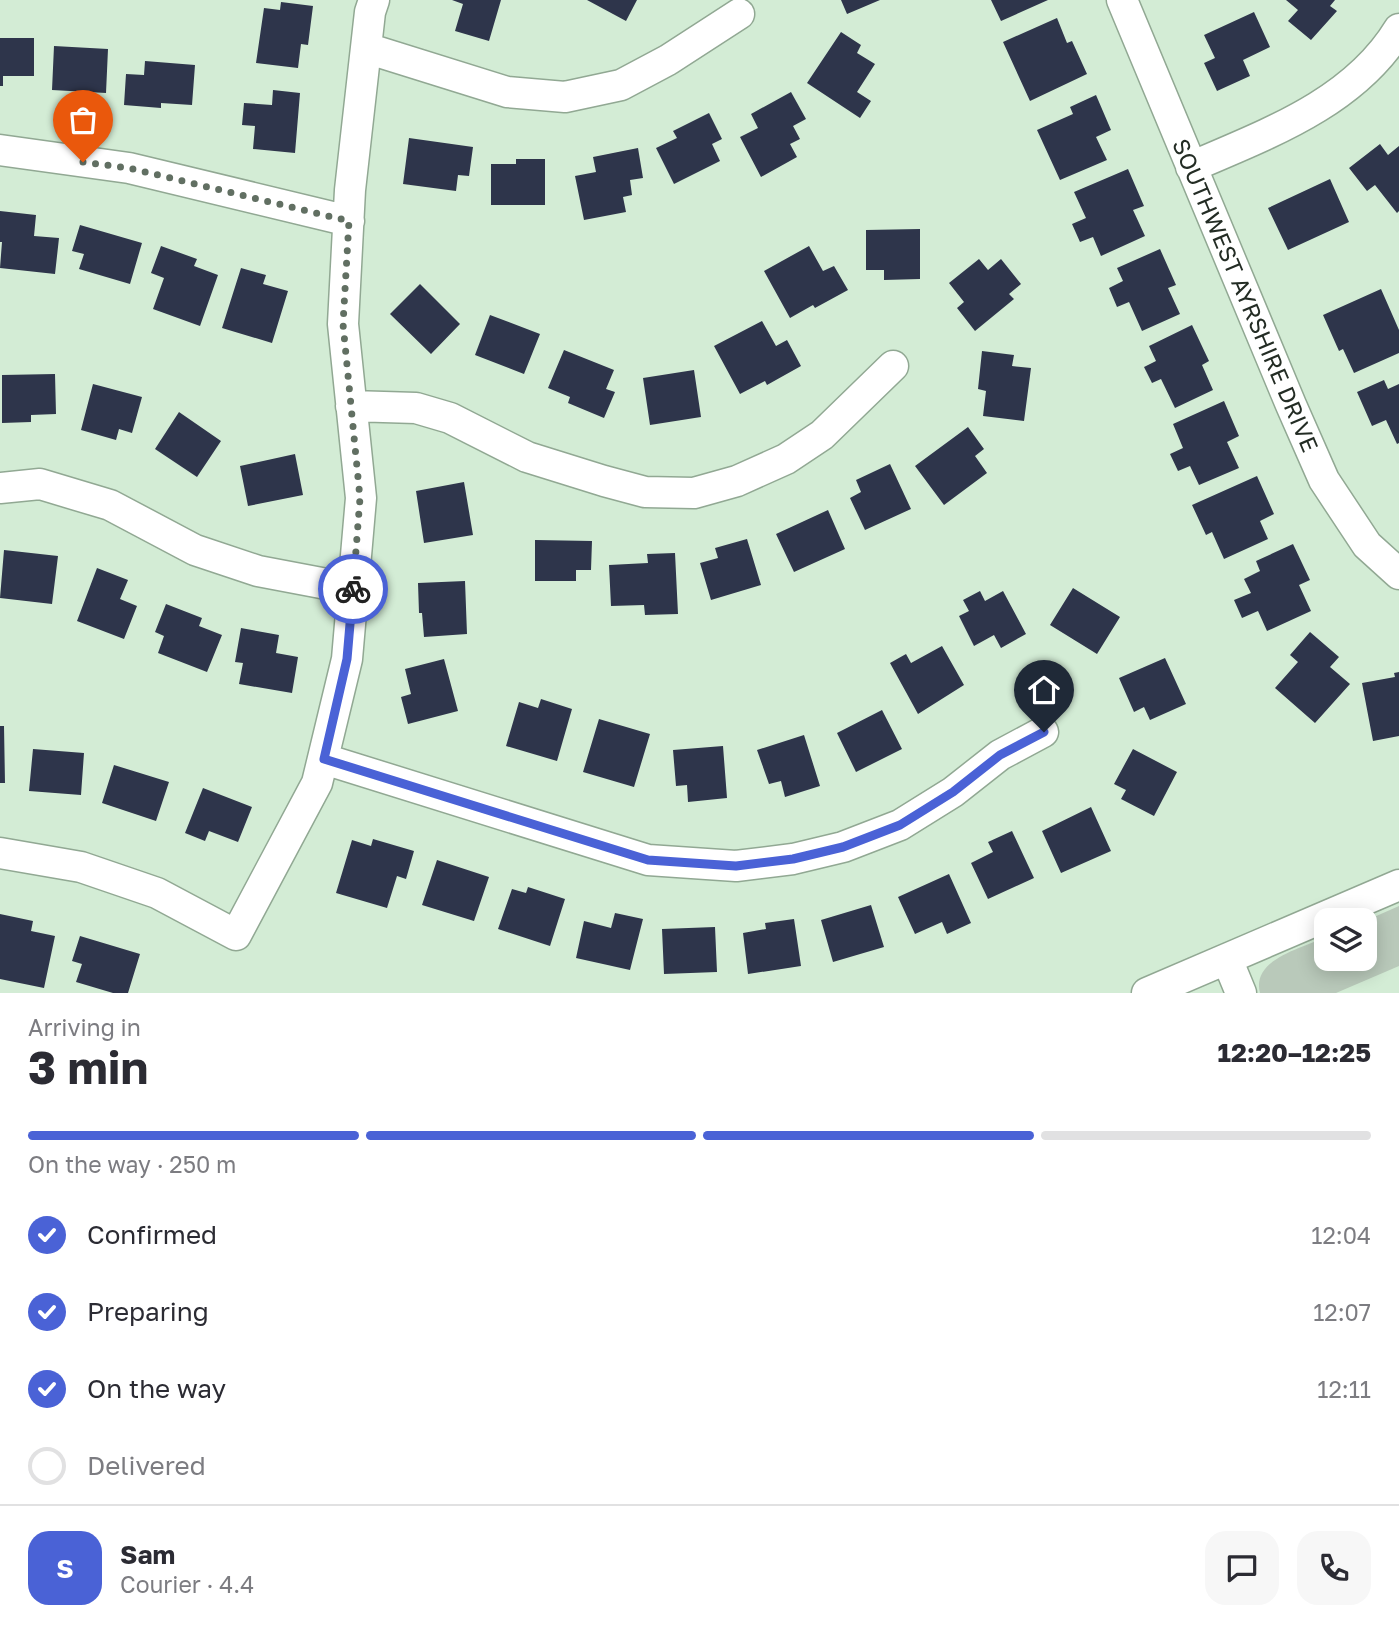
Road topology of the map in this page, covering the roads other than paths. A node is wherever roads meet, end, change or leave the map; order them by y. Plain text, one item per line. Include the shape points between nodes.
1 (374, 0) edge
2 (1122, 0) edge
3 (739, 14) dead end
4 (366, 48) junction
5 (1395, 48) edge
6 (0, 150) edge
7 (1191, 167) junction
8 (349, 221) junction
9 (893, 366) dead end
10 (351, 406) junction
11 (0, 488) edge
12 (1398, 575) edge
13 (353, 589) junction
14 (1044, 732) dead end
15 (324, 759) junction
16 (0, 853) edge
17 (1399, 885) edge
18 (1227, 959) junction
19 (1186, 985) edge
20 (1147, 993) edge
21 (1241, 993) edge

1 - 4 street
2 - 7 street, SOUTHWEST AYRSHIRE DRIVE
3 - 4 street via 621,85 565,97 507,92
4 - 8 street
5 - 7 street via 1336,95 1287,125
6 - 8 street via 129,168
7 - 12 street, SOUTHWEST AYRSHIRE DRIVE via 1324,480 1367,545
8 - 10 street via 343,324
9 - 10 street via 821,435 786,459 737,481 694,493 645,492 604,481 527,457 450,418 416,408
10 - 13 street via 360,498
11 - 13 street via 40,484 110,505 195,550 258,572
13 - 15 street via 347,659
14 - 15 street via 1000,755 900,825 843,847 736,866 648,860
15 - 16 street via 317,783 236,935 157,893 81,867
17 - 18 street
18 - 19 street
18 - 21 street
19 - 20 street

